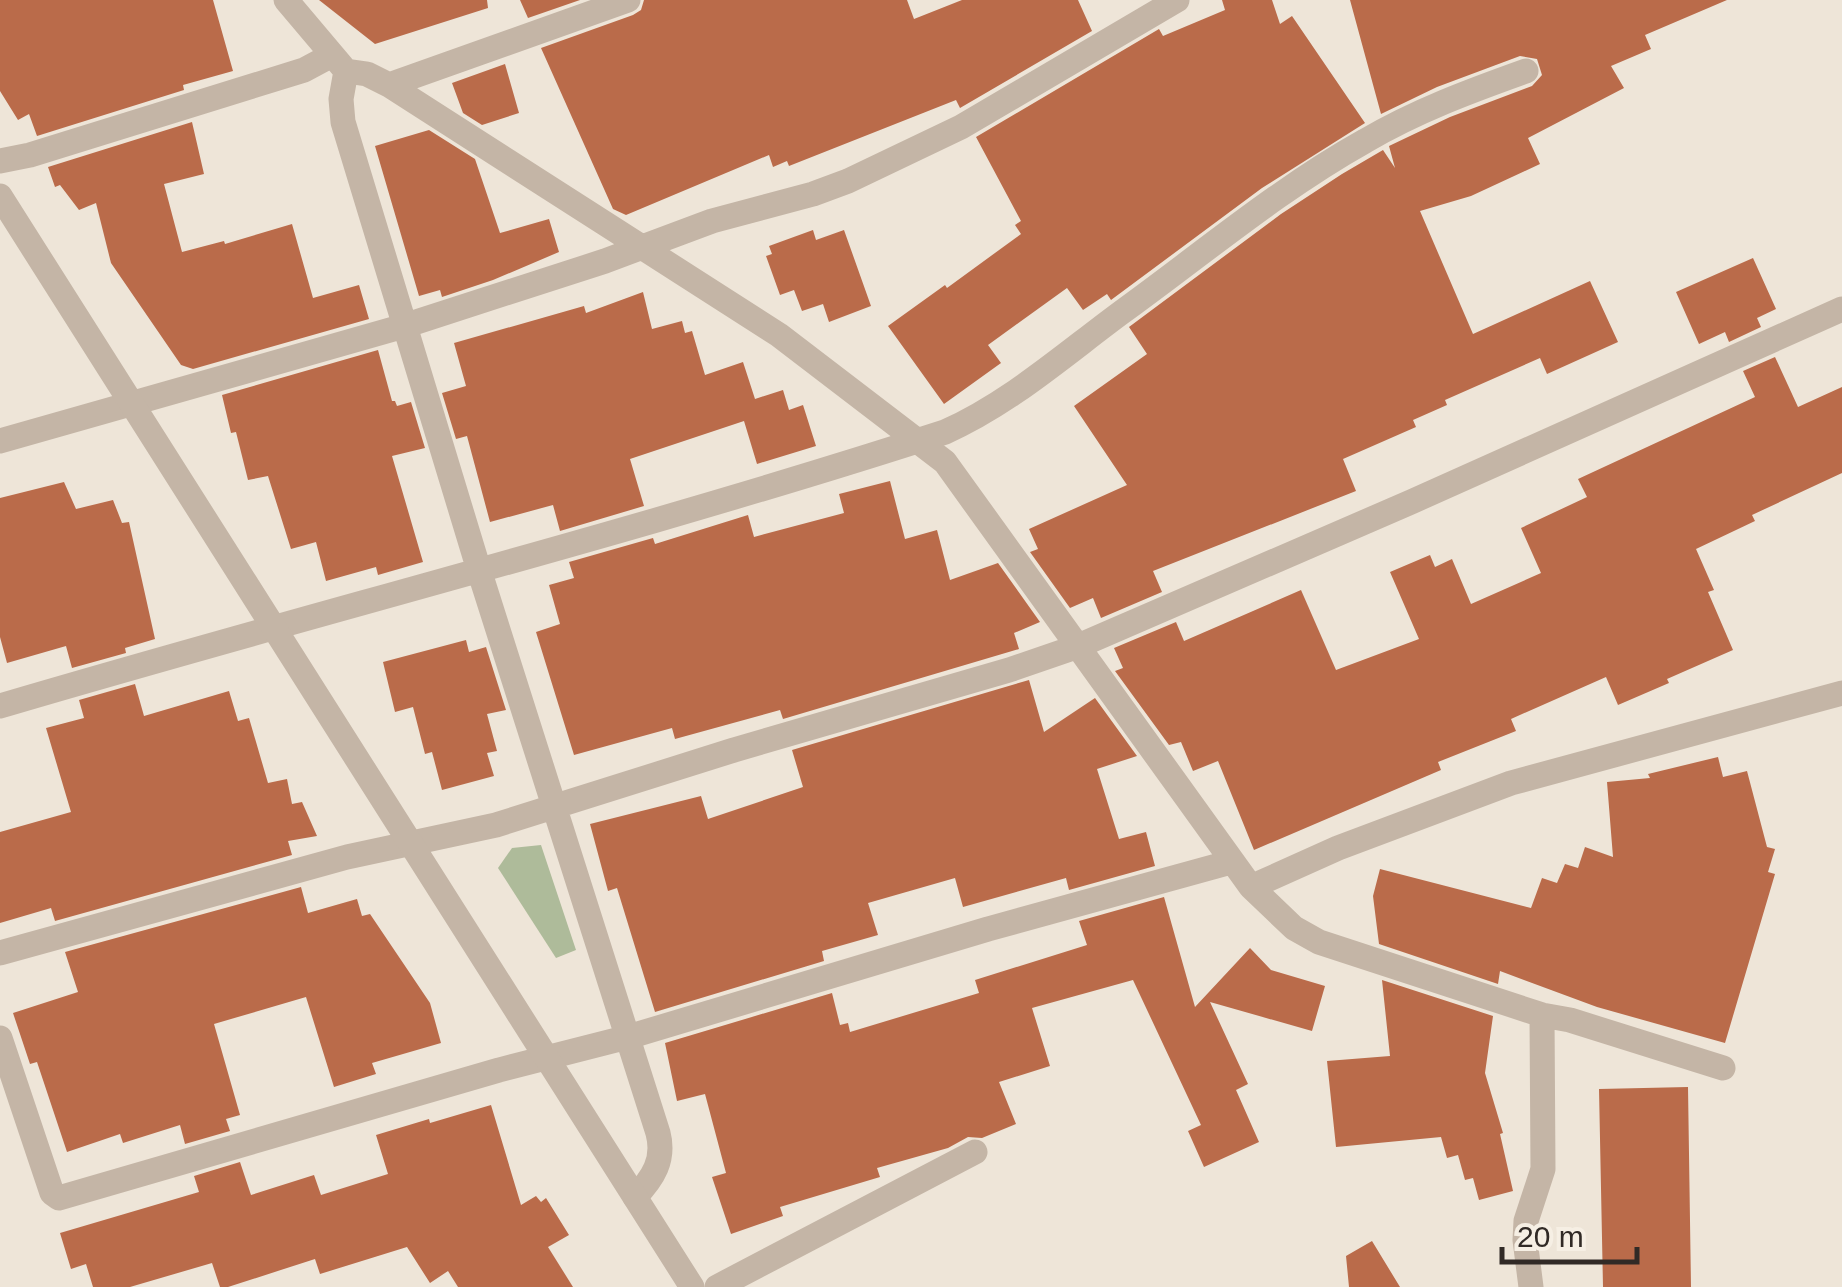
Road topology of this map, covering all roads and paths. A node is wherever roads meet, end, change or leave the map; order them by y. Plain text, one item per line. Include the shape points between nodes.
1 (286, 0) edge
2 (628, 0) edge
3 (1177, 0) edge
4 (339, 63) junction
5 (1526, 71) dead end
6 (389, 85) junction
7 (0, 161) edge
8 (0, 196) edge
9 (638, 248) junction
10 (1842, 309) edge
11 (404, 326) junction
12 (131, 402) junction
13 (919, 440) junction
14 (0, 441) edge
15 (480, 570) junction
16 (274, 628) junction
17 (1076, 647) junction
18 (1842, 693) edge
19 (0, 706) edge
20 (556, 806) junction
21 (412, 844) junction
22 (1231, 862) junction
23 (1251, 887) junction
24 (0, 953) edge
25 (1542, 1015) junction
26 (628, 1037) junction
27 (0, 1038) edge
28 (548, 1060) junction
29 (1723, 1068) dead end
30 (975, 1152) dead end
31 (636, 1197) junction
32 (692, 1287) edge
33 (717, 1287) edge
34 (1530, 1287) edge

1 - 4 street
2 - 6 street
3 - 9 street via 877,169
4 - 6 street
4 - 7 street
4 - 11 street via 343,122
5 - 13 street via 1439,103 1362,142 1023,386 968,422
6 - 9 street
8 - 12 street
9 - 11 street
9 - 13 street via 779,335
10 - 17 street
11 - 12 street
11 - 15 street
12 - 14 street
12 - 16 street
13 - 15 street
13 - 17 street via 958,480
15 - 16 street
15 - 20 street
16 - 19 street
16 - 21 street
17 - 20 street
17 - 22 street
18 - 23 street via 1511,783
20 - 21 street
20 - 26 street
21 - 24 street via 347,856
21 - 28 street
22 - 23 street
22 - 26 street
23 - 25 street via 1318,942
25 - 29 street
25 - 34 street via 1543,1169 1524,1240
26 - 28 street
26 - 31 street via 662,1150
27 - 28 street via 58,1198
28 - 31 street
30 - 33 street
31 - 32 street

